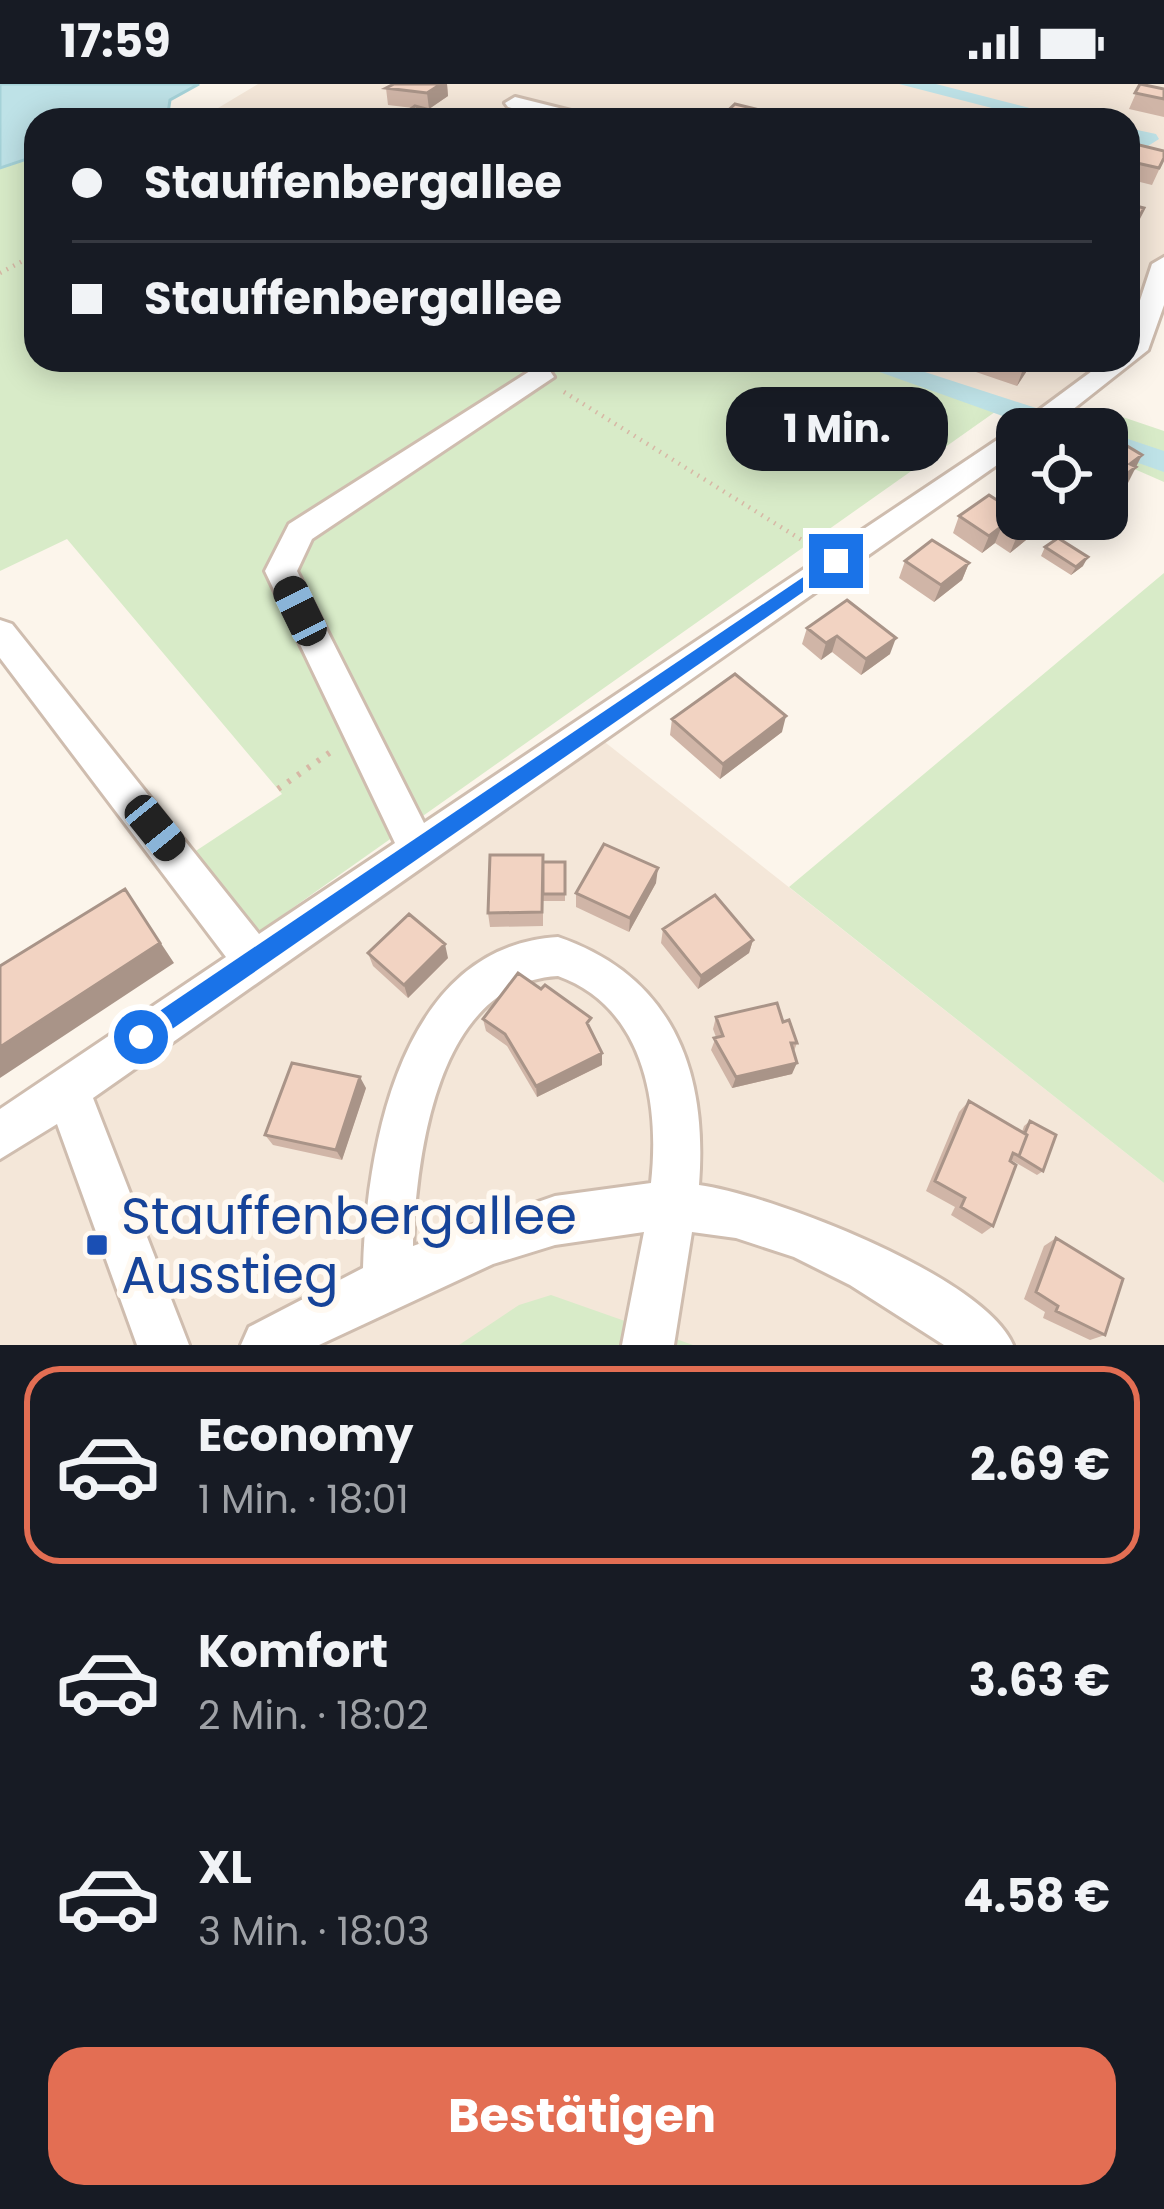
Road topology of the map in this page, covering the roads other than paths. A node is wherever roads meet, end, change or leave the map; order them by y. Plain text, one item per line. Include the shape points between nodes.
1 (542, 84) edge
2 (515, 103) junction
3 (508, 108) edge
4 (534, 108) edge
5 (1162, 275) edge
6 (1140, 341) edge
7 (1107, 372) edge
8 (540, 376) road end
9 (1059, 408) edge
10 (996, 451) edge
11 (0, 633) edge
12 (416, 846) junction
13 (251, 958) junction
14 (68, 1089) junction
15 (0, 1136) edge
16 (669, 1207) junction
17 (388, 1283) junction
18 (163, 1345) edge
19 (267, 1345) edge
20 (648, 1345) edge
21 (987, 1345) edge

1 - 2 street
2 - 3 street
2 - 4 street
5 - 6 street
7 - 9 street
8 - 12 street via 300,532 280,571
10 - 12 street
11 - 13 street
12 - 13 street
13 - 14 street
14 - 15 street
14 - 18 street
16 - 17 street via 556,1218
16 - 17 street via 679,1153 665,1052 636,1001 608,976 578,960 541,956 485,979 430,1054 392,1161
16 - 20 street
16 - 21 street via 732,1213 806,1236
17 - 19 street

